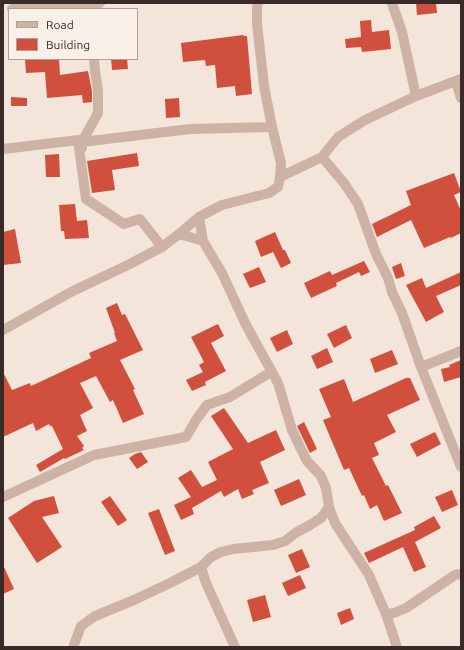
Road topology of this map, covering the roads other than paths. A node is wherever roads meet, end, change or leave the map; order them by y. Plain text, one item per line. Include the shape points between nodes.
1 (92, 3) edge
2 (100, 3) edge
3 (258, 3) edge
4 (392, 3) edge
5 (24, 8) edge
6 (94, 60) edge
7 (458, 80) edge
8 (416, 96) junction
9 (461, 98) edge
10 (272, 127) junction
11 (82, 142) junction
12 (3, 149) edge
13 (322, 157) junction
14 (280, 177) junction
15 (86, 199) junction
16 (199, 217) junction
17 (179, 234) junction
18 (203, 241) junction
19 (162, 247) junction
20 (3, 330) edge
21 (461, 351) edge
22 (421, 366) junction
23 (271, 372) junction
24 (461, 467) edge
25 (3, 497) edge
26 (329, 507) junction
27 (201, 567) junction
28 (461, 574) edge
29 (386, 614) junction
30 (74, 647) edge
31 (235, 647) edge
32 (397, 647) edge

1 - 2 street
1 - 5 street
3 - 10 street via 257,24 264,86
4 - 8 street via 402,32
6 - 11 street via 98,113
7 - 8 street
7 - 9 street
8 - 13 street via 365,120 338,137
10 - 11 street via 190,129
10 - 14 street via 281,163
11 - 15 street
12 - 15 street via 78,140
13 - 14 street
13 - 22 street via 358,204
14 - 16 street via 278,187 269,193 222,205
15 - 19 street via 124,224 140,219
16 - 17 street
16 - 18 street
17 - 18 street
17 - 19 street
18 - 23 street via 222,273
19 - 20 street via 71,292
21 - 22 street
22 - 24 street
23 - 25 street via 230,397 207,405 186,436 94,455
23 - 26 street via 278,383 292,430 300,447 321,476
26 - 27 street via 321,518 285,541 221,552
26 - 29 street via 335,523 369,575
27 - 30 street via 141,597 95,616 81,626
27 - 31 street
28 - 29 street via 455,575 406,608
29 - 32 street

